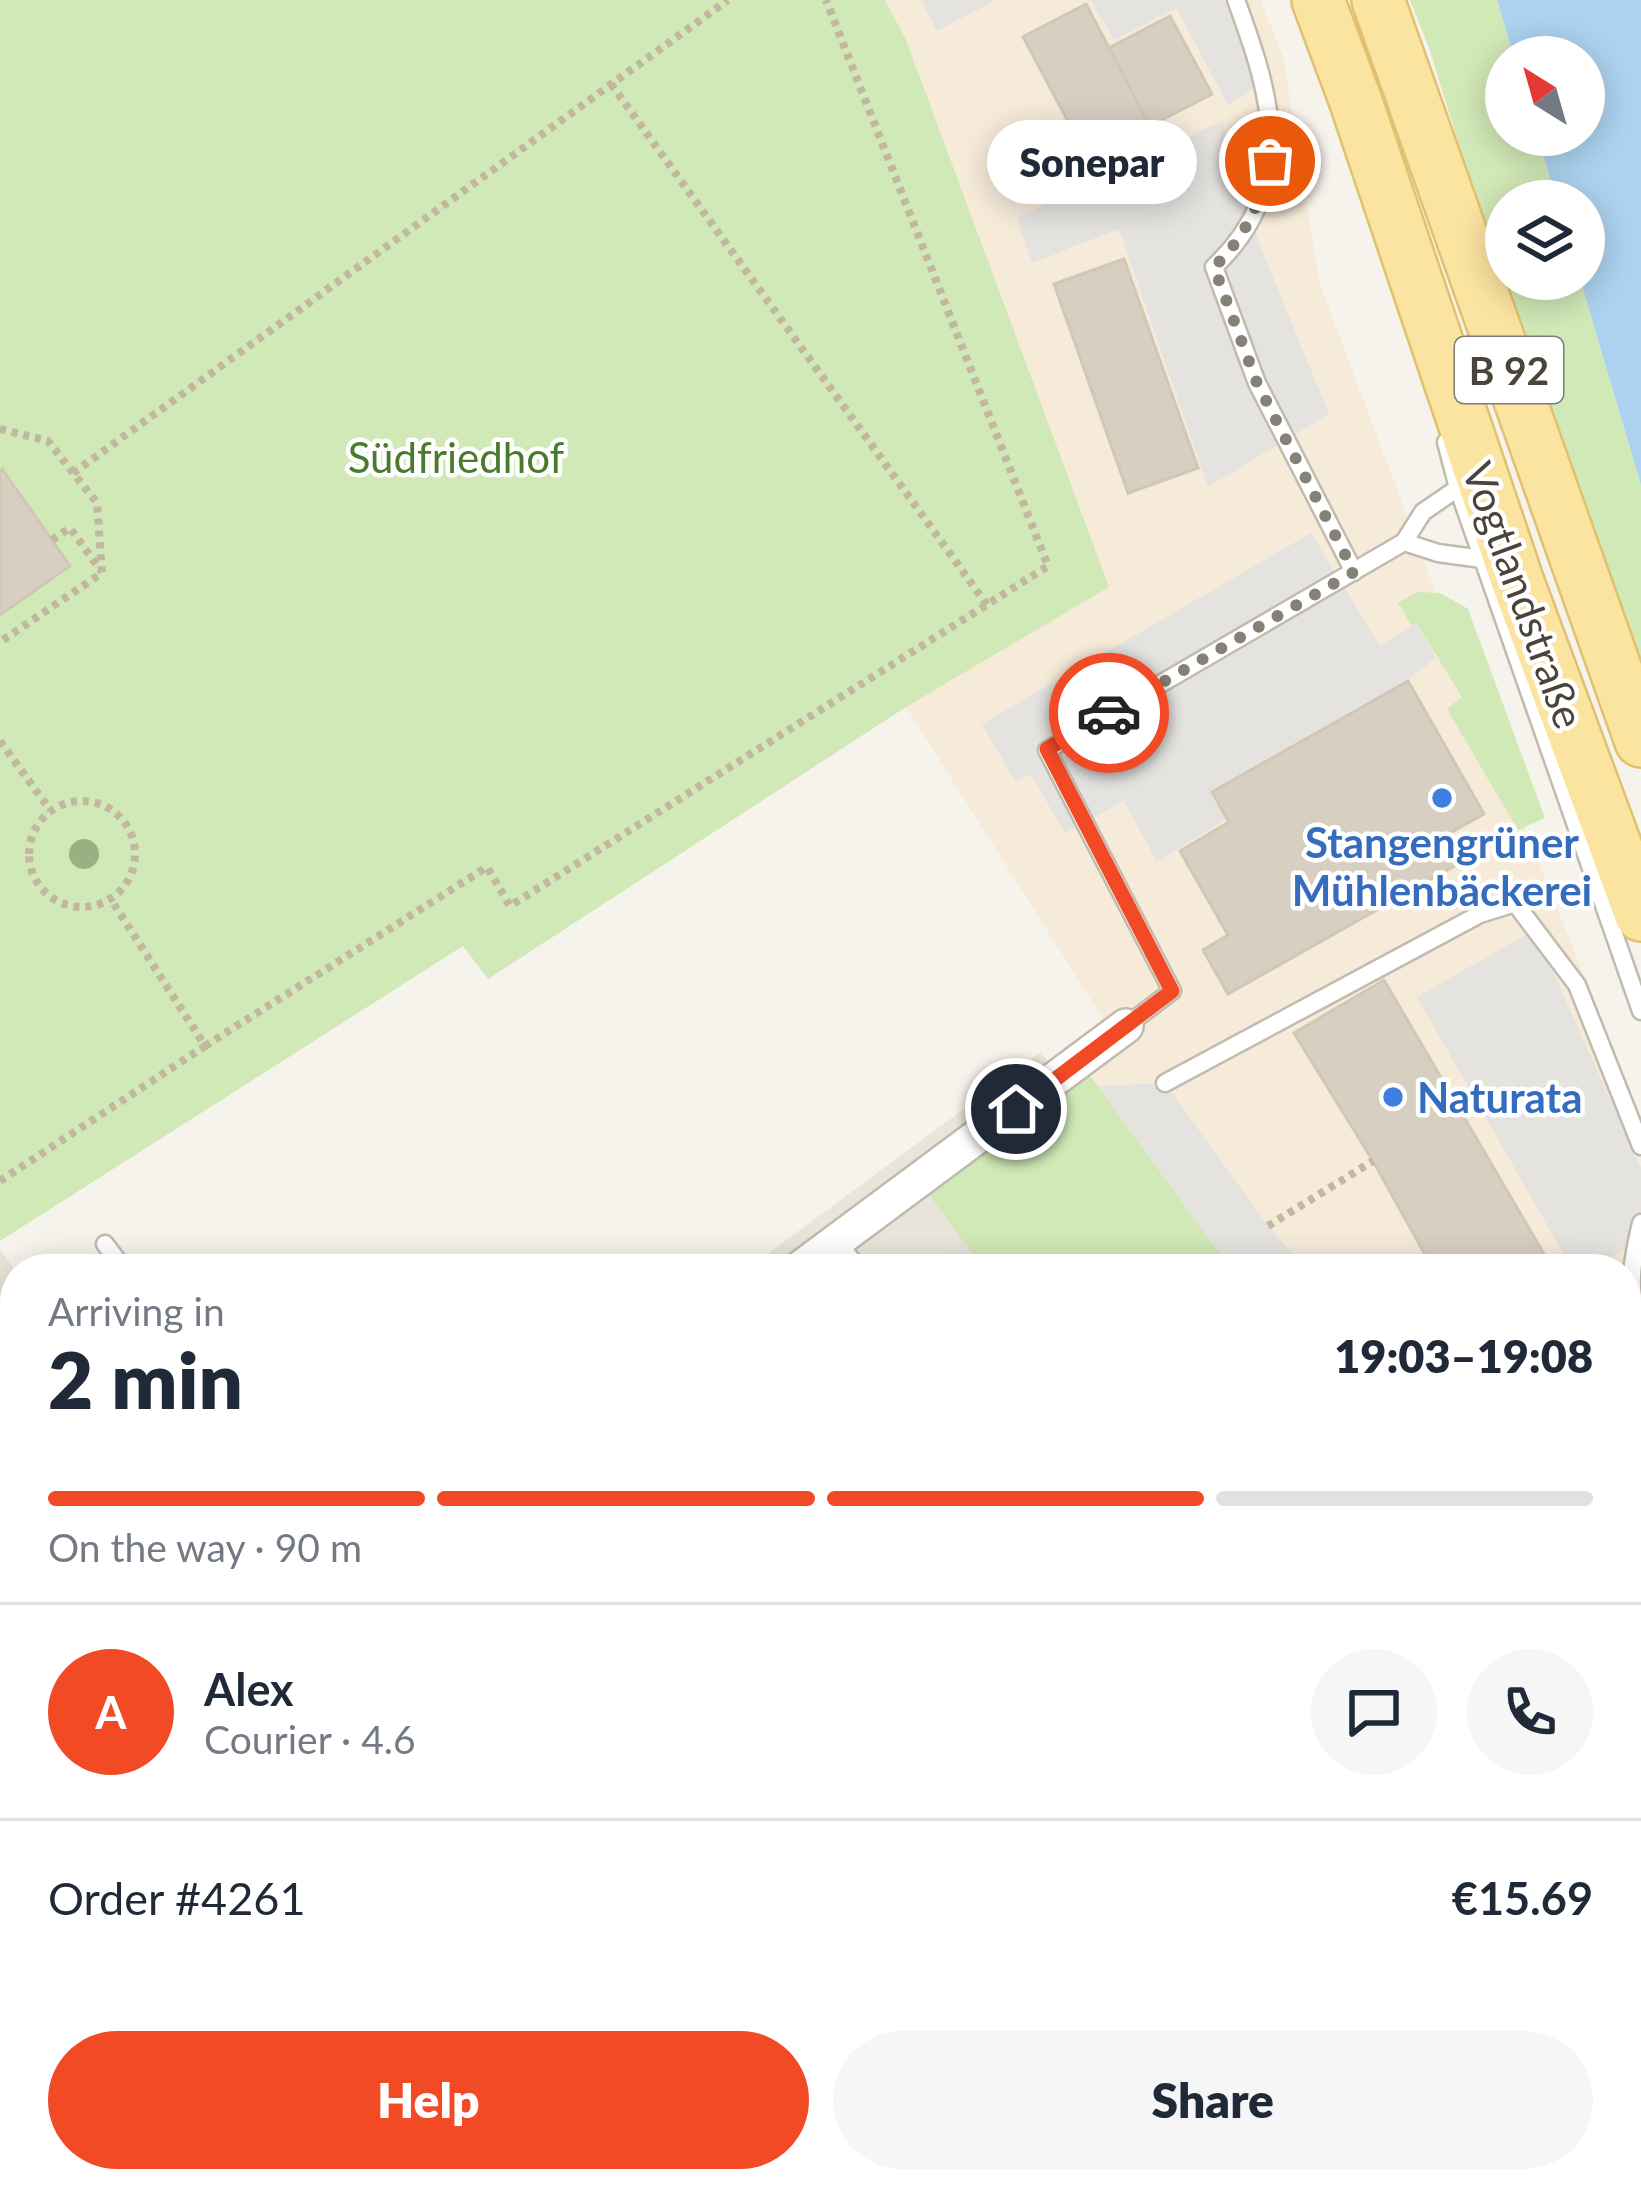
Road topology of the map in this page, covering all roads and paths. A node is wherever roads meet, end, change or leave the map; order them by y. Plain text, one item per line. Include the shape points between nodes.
1 (728, 0) edge
2 (826, 0) edge
3 (1236, 0) edge
4 (1318, 0) edge
5 (1378, 0) edge
6 (611, 85) junction
7 (1447, 379) junction
8 (0, 429) edge
9 (74, 473) junction
10 (1458, 488) junction
11 (52, 540) dead end
12 (1404, 542) junction
13 (1482, 559) junction
14 (1354, 572) junction
15 (102, 573) junction
16 (987, 605) junction
17 (0, 642) edge
18 (0, 741) edge
19 (1641, 741) edge
20 (50, 810) junction
21 (112, 902) junction
22 (1641, 915) edge
23 (1641, 1011) edge
24 (1126, 1026) joint
25 (205, 1046) junction
26 (1166, 1083) dead end
27 (1641, 1147) edge
28 (1373, 1161) dead end
29 (0, 1180) edge
30 (1641, 1223) edge
31 (1268, 1226) dead end
32 (838, 1240) junction
33 (105, 1244) dead end
34 (113, 1254) edge
35 (819, 1254) edge
36 (848, 1254) edge
37 (1634, 1254) edge

1 - 6 path
2 - 16 path via 1048,566
3 - 14 lane via 1263,74 1270,161 1260,204 1214,267 1257,383
4 - 7 main road, Vogtlandstraße / B 92
5 - 19 main road, Vogtlandstraße / B 92
6 - 9 path
6 - 16 path
7 - 10 lane via 1442,414
7 - 22 main road, Vogtlandstraße / B 92
8 - 9 path via 48,441
9 - 15 path via 97,502
10 - 12 lane via 1423,512
10 - 13 lane
11 - 15 path via 70,529
12 - 13 lane
12 - 14 lane
13 - 23 lane
14 - 24 lane via 1047,749 1172,991
15 - 17 path
16 - 25 path via 510,906 487,866
18 - 20 path
20 - 21 path via 26,853 34,882 57,902
20 - 21 path via 100,804 131,832 136,861
21 - 25 path
24 - 32 street
25 - 29 path
26 - 27 lane via 1480,914 1515,903 1576,985
28 - 31 path
30 - 37 lane
32 - 35 street
32 - 36 lane
33 - 34 lane

